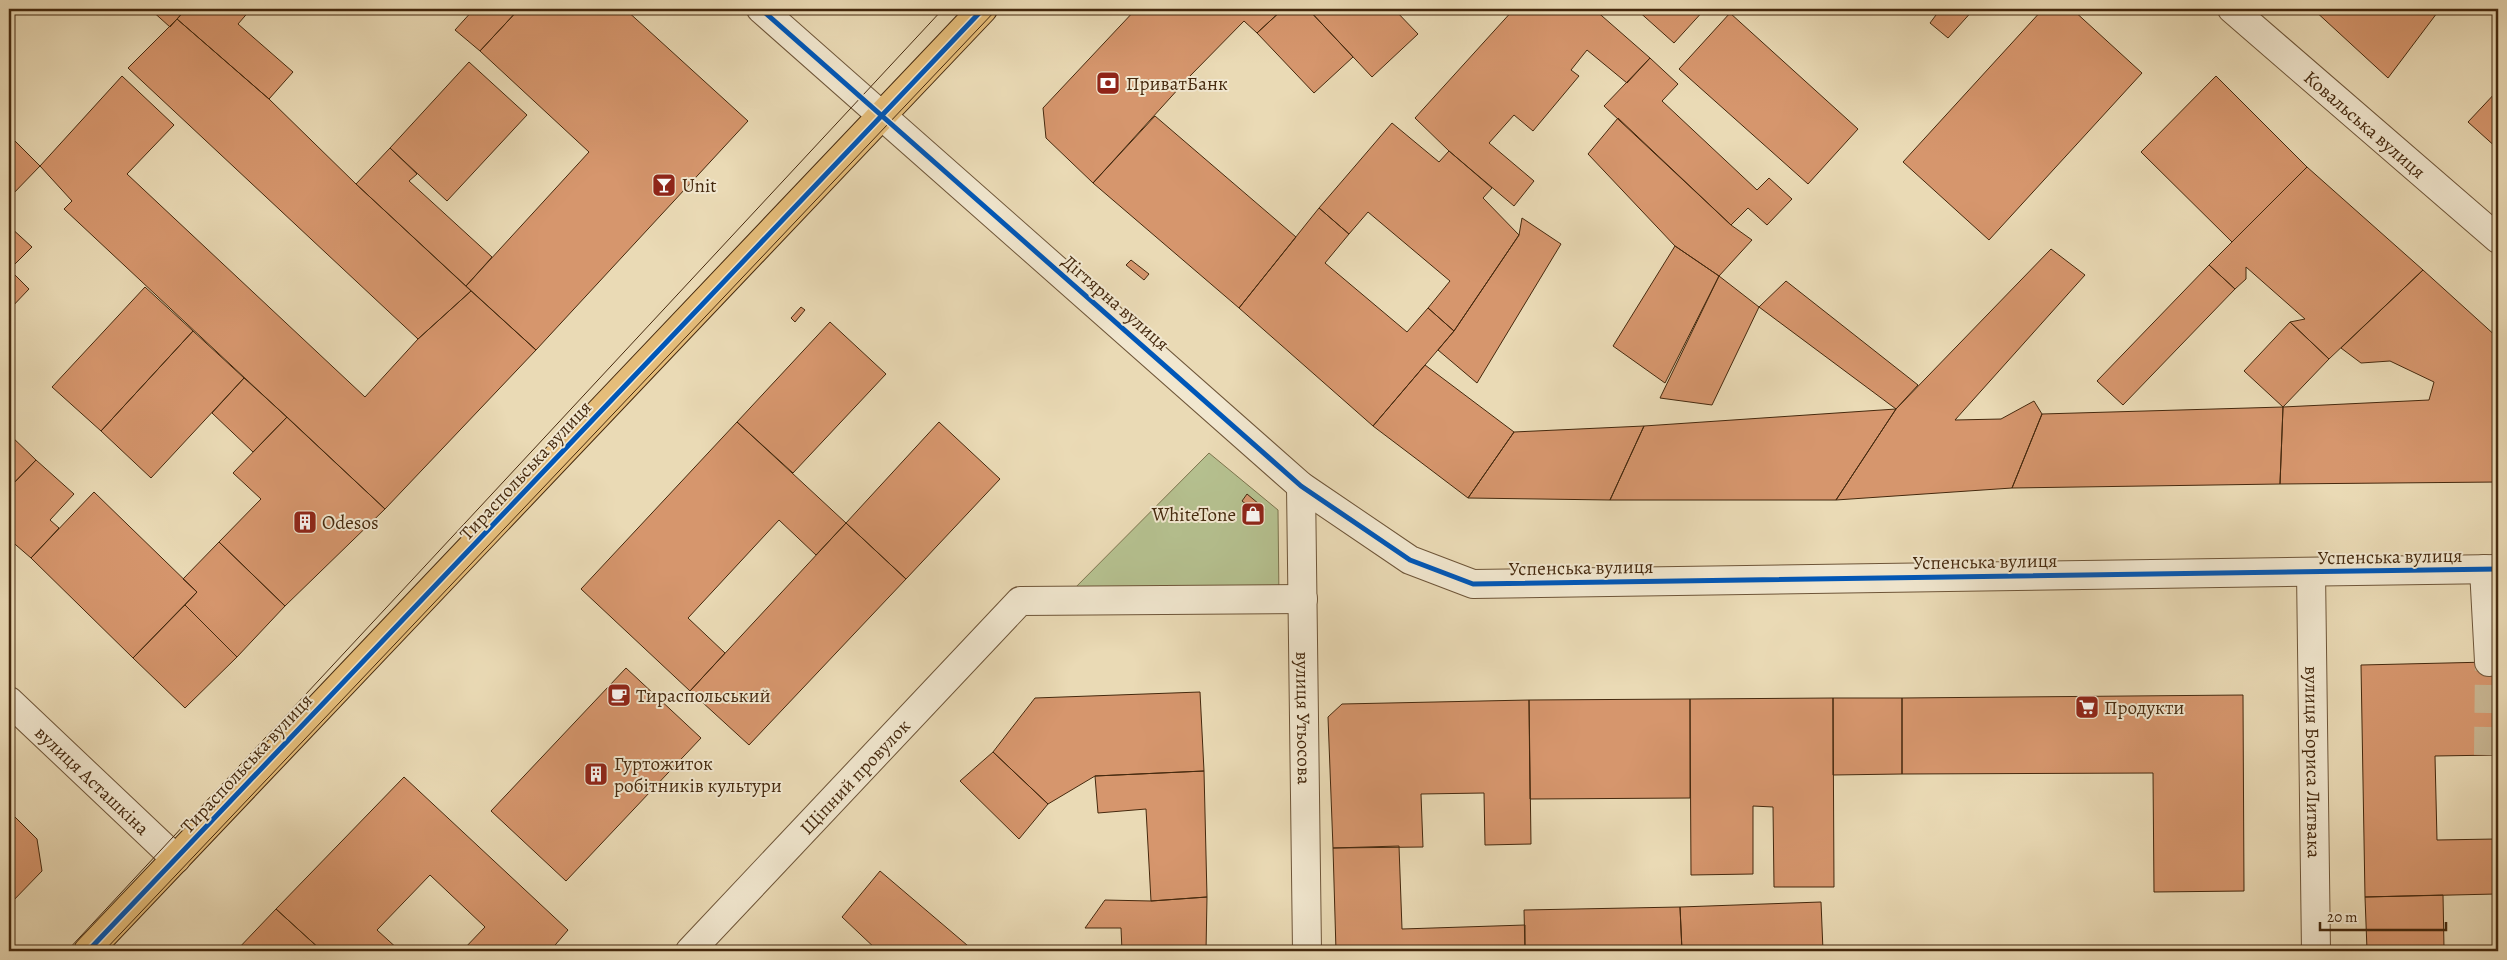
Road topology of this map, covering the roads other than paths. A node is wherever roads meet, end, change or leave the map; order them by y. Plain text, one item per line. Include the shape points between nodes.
1 (761, 9) edge
2 (983, 9) edge
3 (2232, 9) edge
4 (882, 116) junction
5 (2498, 239) edge
6 (1301, 486) junction
7 (2491, 569) edge
8 (2311, 572) junction
9 (1473, 584) joint
10 (1302, 599) junction
11 (2488, 662) tunnel mouth
12 (9, 701) edge
13 (176, 860) junction
14 (88, 951) edge
15 (690, 951) edge
16 (1307, 951) edge
17 (2316, 951) edge

1 - 4 street, Дігтярна вулиця
2 - 4 main road, Тираспольська вулиця
3 - 5 street, Ковальська вулиця
4 - 6 street, Дігтярна вулиця
4 - 13 main road, Тираспольська вулиця
6 - 9 street, Дігтярна вулиця via 1410,560
6 - 10 street, вулиця Утьосова
7 - 8 street, Успенська вулиця
7 - 11 street
8 - 9 street, Успенська вулиця
8 - 17 street, вулиця Бориса Литвака
10 - 15 street, Щіпний провулок via 1020,601
10 - 16 street, вулиця Утьосова
12 - 13 street, вулиця Асташкіна
13 - 14 main road, Тираспольська вулиця

